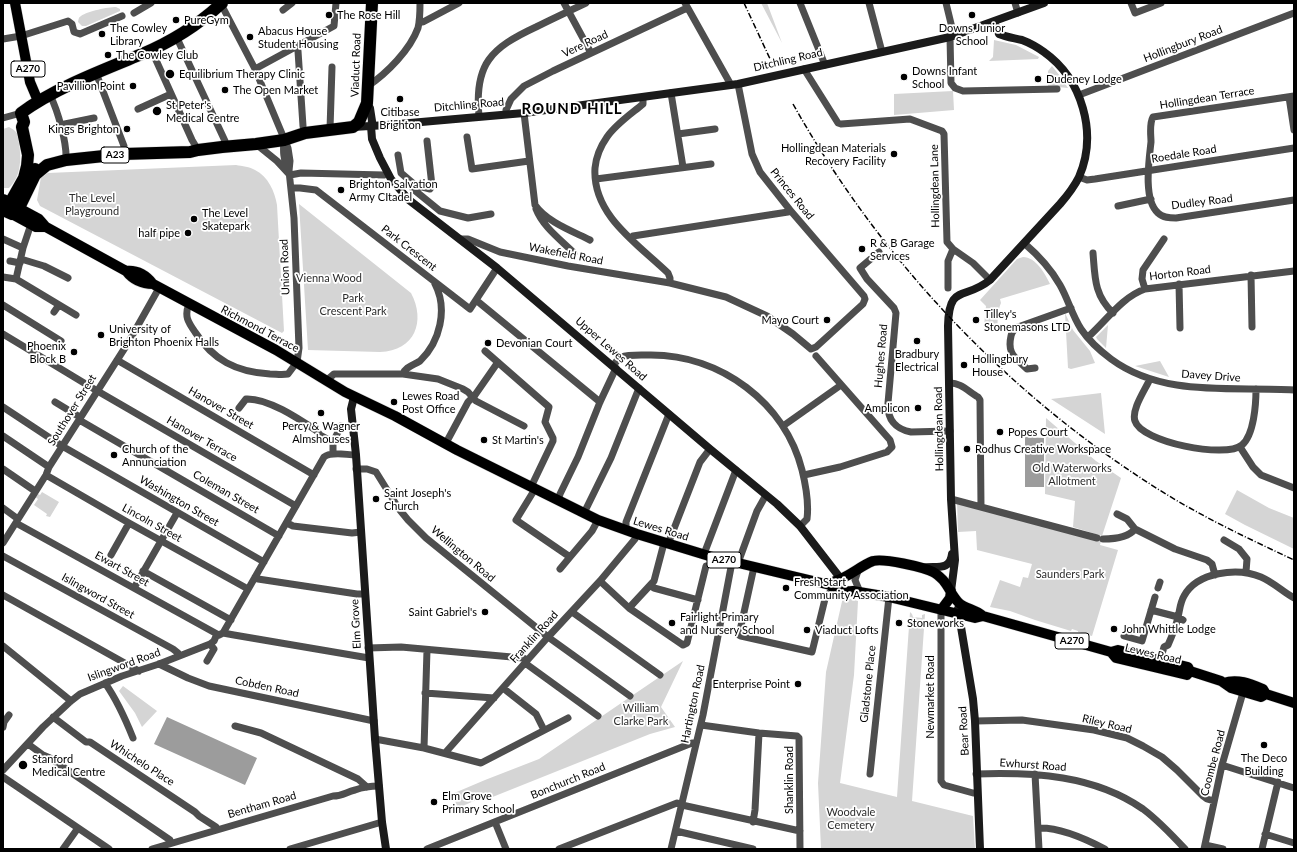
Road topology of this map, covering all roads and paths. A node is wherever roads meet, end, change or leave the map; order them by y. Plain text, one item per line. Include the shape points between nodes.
1 (151, 3) edge
2 (222, 3) edge
3 (292, 3) edge
4 (336, 3) edge
5 (372, 3) edge
6 (420, 3) edge
7 (459, 3) edge
8 (564, 3) edge
9 (586, 3) edge
10 (800, 3) edge
11 (869, 3) edge
12 (946, 3) edge
13 (1015, 3) edge
14 (1044, 3) edge
15 (1131, 3) edge
16 (1161, 3) edge
17 (18, 4) edge
18 (686, 5) edge
19 (283, 10) dead end
20 (569, 11) junction
21 (134, 13) dead end
22 (1018, 13) junction
23 (1294, 13) edge
24 (122, 16) dead end
25 (419, 22) junction
26 (994, 22) junction
27 (21, 36) junction
28 (176, 36) junction
29 (952, 37) junction
30 (3, 40) edge
31 (296, 47) junction
32 (151, 49) junction
33 (882, 52) junction
34 (591, 53) junction
35 (825, 65) junction
36 (332, 67) dead end
37 (255, 69) junction
38 (804, 69) junction
39 (96, 73) junction
40 (372, 78) junction
41 (734, 85) junction
42 (1058, 89) dead end
43 (171, 94) junction
44 (671, 94) junction
45 (50, 95) junction
46 (1079, 95) junction
47 (1292, 96) edge
48 (643, 97) junction
49 (38, 101) junction
50 (367, 103) junction
51 (138, 109) dead end
52 (524, 113) junction
53 (506, 114) junction
54 (479, 116) junction
55 (3, 118) edge
56 (23, 118) junction
57 (94, 118) dead end
58 (60, 125) junction
59 (303, 126) dead end
60 (370, 126) junction
61 (353, 127) junction
62 (330, 129) junction
63 (715, 129) dead end
64 (1294, 130) edge
65 (678, 134) junction
66 (469, 139) dead end
67 (284, 140) junction
68 (427, 141) dead end
69 (256, 144) junction
70 (225, 146) junction
71 (1294, 148) edge
72 (198, 150) junction
73 (123, 154) junction
74 (398, 155) dead end
75 (66, 160) junction
76 (529, 160) junction
77 (711, 164) dead end
78 (683, 167) junction
79 (1148, 171) junction
80 (290, 173) junction
81 (387, 173) junction
82 (36, 175) junction
83 (1079, 177) junction
84 (596, 180) junction
85 (414, 187) junction
86 (292, 188) junction
87 (430, 189) junction
88 (437, 193) dead end
89 (405, 196) junction
90 (1151, 199) junction
91 (1294, 200) edge
92 (536, 205) junction
93 (1118, 206) dead end
94 (10, 208) edge
95 (790, 210) junction
96 (491, 214) dead end
97 (31, 224) junction
98 (46, 227) junction
99 (631, 238) junction
100 (3, 239) edge
101 (1164, 239) dead end
102 (460, 240) junction
103 (590, 240) dead end
104 (1024, 243) junction
105 (23, 248) junction
106 (953, 249) junction
107 (879, 252) dead end
108 (574, 253) dead end
109 (1092, 253) dead end
110 (10, 261) dead end
111 (21, 261) junction
112 (496, 268) junction
113 (1294, 270) edge
114 (1251, 275) junction
115 (3, 277) edge
116 (68, 278) dead end
117 (16, 279) junction
118 (990, 280) junction
119 (434, 281) junction
120 (670, 283) junction
121 (1179, 284) junction
122 (156, 286) junction
123 (948, 288) dead end
124 (1145, 289) junction
125 (476, 300) junction
126 (189, 304) junction
127 (3, 305) edge
128 (59, 305) junction
129 (1071, 308) junction
130 (54, 312) dead end
131 (1113, 313) junction
132 (76, 315) dead end
133 (1252, 327) dead end
134 (1180, 328) dead end
135 (3, 334) edge
136 (1088, 337) junction
137 (61, 342) dead end
138 (810, 349) joint
139 (485, 351) dead end
140 (816, 356) dead end
141 (117, 360) junction
142 (297, 362) junction
143 (498, 362) junction
144 (614, 367) junction
145 (1034, 368) dead end
146 (403, 374) junction
147 (1150, 379) junction
148 (326, 381) junction
149 (949, 383) junction
150 (841, 385) junction
151 (639, 388) junction
152 (1256, 389) junction
153 (1294, 390) edge
154 (97, 391) junction
155 (354, 398) junction
156 (472, 398) junction
157 (56, 402) dead end
158 (600, 402) junction
159 (3, 407) edge
160 (239, 408) dead end
161 (669, 414) junction
162 (80, 419) junction
163 (341, 426) dead end
164 (524, 426) dead end
165 (783, 426) junction
166 (950, 431) junction
167 (3, 436) edge
168 (333, 442) junction
169 (446, 443) junction
170 (62, 446) junction
171 (1240, 447) junction
172 (710, 449) junction
173 (333, 454) junction
174 (356, 455) junction
175 (49, 467) junction
176 (3, 469) edge
177 (356, 469) junction
178 (736, 470) junction
179 (46, 475) junction
180 (314, 475) junction
181 (804, 475) junction
182 (533, 486) junction
183 (1294, 488) edge
184 (35, 491) junction
185 (766, 495) junction
186 (951, 499) junction
187 (558, 501) junction
188 (296, 506) junction
189 (981, 507) junction
190 (3, 508) edge
191 (178, 513) junction
192 (584, 513) junction
193 (1117, 514) dead end
194 (598, 520) junction
195 (17, 521) junction
196 (129, 523) junction
197 (287, 523) junction
198 (800, 526) junction
199 (1135, 529) junction
200 (626, 530) junction
201 (361, 532) junction
202 (637, 534) junction
203 (279, 536) junction
204 (1224, 540) dead end
205 (161, 541) junction
206 (954, 542) junction
207 (3, 543) edge
208 (666, 543) junction
209 (704, 554) junction
210 (111, 555) dead end
211 (3, 556) edge
212 (570, 556) junction
213 (264, 562) junction
214 (735, 563) junction
215 (706, 566) dead end
216 (754, 567) junction
217 (859, 568) junction
218 (921, 568) junction
219 (560, 570) dead end
220 (143, 571) junction
221 (1246, 572) junction
222 (1215, 574) junction
223 (255, 577) junction
224 (600, 581) junction
225 (651, 586) junction
226 (833, 587) junction
227 (850, 587) junction
228 (134, 588) junction
229 (248, 590) junction
230 (951, 591) junction
231 (365, 594) junction
232 (3, 595) edge
233 (889, 597) junction
234 (1155, 597) dead end
235 (1294, 598) edge
236 (698, 600) junction
237 (957, 601) junction
238 (629, 608) junction
239 (941, 610) junction
240 (1151, 610) junction
241 (572, 612) junction
242 (958, 614) junction
243 (983, 616) junction
244 (1181, 619) junction
245 (231, 620) junction
246 (220, 634) junction
247 (1124, 636) dead end
248 (548, 637) junction
249 (210, 644) junction
250 (3, 646) edge
251 (368, 648) junction
252 (427, 650) junction
253 (180, 656) junction
254 (369, 658) junction
255 (207, 661) dead end
256 (526, 662) junction
257 (1163, 662) junction
258 (158, 664) junction
259 (139, 671) junction
260 (660, 675) dead end
261 (105, 683) junction
262 (503, 688) junction
263 (1245, 688) junction
264 (425, 693) junction
265 (630, 696) dead end
266 (494, 698) junction
267 (71, 701) junction
268 (1294, 703) edge
269 (9, 715) dead end
270 (598, 716) dead end
271 (53, 717) junction
272 (568, 718) dead end
273 (374, 721) junction
274 (975, 721) junction
275 (3, 724) edge
276 (701, 724) junction
277 (235, 726) dead end
278 (544, 730) junction
279 (759, 733) junction
280 (133, 738) dead end
281 (375, 739) junction
282 (696, 743) junction
283 (28, 744) junction
284 (424, 748) junction
285 (445, 753) junction
286 (1222, 765) junction
287 (870, 774) dead end
288 (976, 774) junction
289 (1035, 774) junction
290 (3, 776) edge
291 (1278, 782) junction
292 (379, 786) junction
293 (368, 787) junction
294 (1294, 788) edge
295 (977, 793) junction
296 (1214, 801) junction
297 (682, 805) junction
298 (382, 822) junction
299 (495, 822) junction
300 (753, 822) junction
301 (78, 828) junction
302 (1038, 828) junction
303 (217, 830) junction
304 (676, 831) junction
305 (800, 831) junction
306 (1265, 834) junction
307 (171, 843) junction
308 (1294, 843) edge
309 (1204, 847) edge
310 (63, 849) edge
311 (109, 849) edge
312 (152, 849) edge
313 (290, 849) edge
314 (386, 849) edge
315 (427, 849) edge
316 (506, 849) edge
317 (558, 849) edge
318 (671, 849) edge
319 (753, 849) edge
320 (800, 849) edge
321 (980, 849) edge
322 (1039, 849) edge
323 (1105, 849) edge
324 (1185, 849) edge
325 (1223, 849) edge
326 (1262, 849) edge

1 - 21 street
2 - 28 highway
2 - 37 street, Union Road
3 - 19 street
4 - 31 street via 335,24
5 - 40 highway, Viaduct Road
6 - 25 street
7 - 25 street
8 - 20 street
9 - 20 street
10 - 35 street
11 - 33 street
12 - 29 street
13 - 22 street
14 - 22 street, Ditchling Road
15 - 16 street via 1135,13
17 - 27 main road, A270
18 - 34 street, Vere Road
18 - 41 street, Princes Road
20 - 34 street
20 - 54 street via 519,35 496,52 486,64 480,80
22 - 26 street, Ditchling Road
23 - 46 street, Hollingbury Road
24 - 27 street via 80,34 74,32 72,24 68,21
25 - 40 street via 409,44 391,67
26 - 29 street, Ditchling Road
26 - 46 street via 1000,34 1028,42 1053,59 1067,74
27 - 30 street
27 - 49 main road, A270 via 30,82
28 - 32 highway
28 - 70 street via 225,141
29 - 33 street, Ditchling Road
29 - 42 street via 951,83 958,89
31 - 37 street
31 - 59 street
32 - 39 highway
32 - 43 street
33 - 35 street, Ditchling Road
34 - 53 street, Vere Road via 524,86 511,99
35 - 38 street, Ditchling Road
36 - 62 street
37 - 67 street, Union Road
38 - 41 street, Ditchling Road
38 - 106 street, Hollingdean Lane via 838,123 910,119 942,131 947,242
39 - 45 highway
39 - 73 street via 124,146
40 - 50 highway, Viaduct Road
41 - 44 street, Ditchling Road
41 - 95 street, Princes Road via 754,159 762,176
43 - 51 street
43 - 72 street
44 - 48 street, Ditchling Road
44 - 65 street
45 - 49 highway
45 - 58 street
46 - 83 street via 1087,136 1085,158
47 - 64 street
47 - 79 street, Hollingdean Terrace via 1153,118
48 - 52 street, Ditchling Road
48 - 84 street via 643,104 611,132 600,148 596,160
49 - 56 highway
50 - 60 street, Viaduct Road via 372,121
50 - 61 highway via 359,122
52 - 53 street, Ditchling Road
52 - 76 street
53 - 54 street, Ditchling Road
54 - 60 street, Ditchling Road
55 - 56 street
56 - 82 highway via 28,127
56 - 94 highway via 22,127 28,152 27,166
57 - 58 street
58 - 75 street
60 - 61 street, Ditchling Road
60 - 81 street, Upper Lewes Road via 374,145
61 - 62 highway, Ditchling Road / A23
62 - 67 highway, Ditchling Road / A23
63 - 65 street
65 - 78 street
66 - 76 street via 472,169
67 - 69 highway, Ditchling Road / A23
67 - 80 street, Union Road via 288,148
68 - 87 street via 432,186
69 - 70 highway, Ditchling Road / A23
69 - 80 street
70 - 72 highway, Ditchling Road / A23
71 - 79 street, Roedale Road
72 - 73 highway, Ditchling Road / A23
73 - 75 highway, Ditchling Road / A23
74 - 85 street via 401,173
75 - 82 highway, Ditchling Road / A23 via 47,165
76 - 92 street
77 - 78 street
78 - 84 street
79 - 83 street, Roedale Road via 1087,180
79 - 90 street, Dudley Road
80 - 81 street
80 - 86 street, Union Road
81 - 89 street, Upper Lewes Road
82 - 94 highway, A23
83 - 104 street via 1060,204
84 - 99 street via 605,207 617,225
85 - 87 street
85 - 89 street
85 - 96 street via 440,211 468,218
86 - 119 street, Park Crescent via 316,190
86 - 142 street, Union Road via 299,348
87 - 88 street
89 - 102 street, Upper Lewes Road
90 - 91 street, Dudley Road via 1159,214 1176,218
90 - 93 street
92 - 103 street via 555,222
92 - 108 street via 544,223
94 - 97 main road, Richmond Terrace / A270
94 - 98 main road, Richmond Terrace / A270 via 39,219
95 - 99 street
95 - 138 street, Princes Road via 865,299 822,344
97 - 98 main road, Richmond Terrace / A270
97 - 105 street
98 - 122 main road, Richmond Terrace / A270 via 126,271 134,270
99 - 120 street via 668,273
100 - 105 street
101 - 124 street via 1143,270
102 - 112 street, Upper Lewes Road
102 - 120 street, Wakefield Road via 468,239 500,252 537,260
104 - 118 street
104 - 129 street, Davey Drive via 1056,278
105 - 111 street
106 - 118 street
106 - 123 street via 948,261
107 - 166 street, Hughes Road via 860,268 896,313 889,416 896,426 905,431
109 - 131 street via 1099,296
110 - 111 street
111 - 116 street via 44,266
111 - 117 street
112 - 125 street
112 - 144 street, Upper Lewes Road
113 - 114 street, Horton Road
114 - 121 street, Horton Road
114 - 133 street
115 - 117 street
117 - 128 street
118 - 149 street, Hollingdean Road via 954,298 949,307
119 - 125 street via 470,309
119 - 146 street, Park Crescent via 441,314 437,337 427,353
120 - 138 street, Wakefield Road via 726,297 752,308 778,322
121 - 124 street, Horton Road
121 - 134 street
122 - 126 main road, Richmond Terrace / A270
122 - 141 street, Southover Street
124 - 131 street, Horton Road via 1130,296
125 - 158 street
126 - 142 main road, Richmond Terrace / A270
126 - 142 street via 186,315 193,330 206,348 226,363 252,372 282,375 288,374
127 - 137 street
128 - 130 street
128 - 132 street
129 - 136 street, Davey Drive
129 - 145 street via 1013,330 1009,346 1011,352 1027,369
131 - 136 street, Horton Road
135 - 154 street, Hanover Terrace
136 - 147 street, Davey Drive via 1120,366
139 - 143 street
140 - 150 street
141 - 154 street, Southover Street
141 - 180 street, Hanover Street
142 - 148 main road, Richmond Terrace / A270
143 - 156 street
143 - 182 street via 549,407 545,421 553,441
144 - 151 street, Upper Lewes Road
144 - 158 street
144 - 165 street via 621,357 646,355 673,356 703,364 746,387 764,402
146 - 148 street via 334,374
146 - 156 street via 446,382 468,392
147 - 152 street, Davey Drive via 1202,389
147 - 171 street via 1134,413 1135,422 1140,429 1166,441 1190,447 1232,450
148 - 155 main road, Richmond Terrace / A270
149 - 166 street, Hollingdean Road
149 - 189 street via 959,385 980,400
150 - 165 street
150 - 181 street via 890,440 891,450 840,467
151 - 161 street, Upper Lewes Road
151 - 192 street via 611,458
152 - 153 street, Davey Drive
152 - 171 street via 1254,419 1247,438
154 - 162 street, Southover Street
154 - 188 street, Hanover Terrace
155 - 169 main road, A270
155 - 174 street, Elm Grove via 351,409
156 - 164 street
156 - 169 street
157 - 162 street, Coleman Street
158 - 187 street
159 - 170 street, Washington Street
160 - 168 street via 246,399 265,401
161 - 172 street, Upper Lewes Road
161 - 200 street via 626,522
162 - 170 street, Southover Street
162 - 203 street, Coleman Street
163 - 168 street
165 - 181 street
166 - 186 street, Hollingdean Road
167 - 175 street
168 - 173 street
169 - 182 main road, Lewes Road / A270
170 - 175 street, Southover Street
170 - 191 street, Washington Street
171 - 183 street via 1261,475
172 - 178 street, Upper Lewes Road
172 - 208 street via 700,462
173 - 174 street
173 - 180 street via 324,457
174 - 177 street, Elm Grove
175 - 179 street, Southover Street
176 - 184 street
177 - 201 street, Elm Grove
177 - 248 street, Wellington Road via 368,468 376,472 399,509 418,529 446,555
178 - 185 street, Upper Lewes Road
178 - 209 street
179 - 184 street, Southover Street
179 - 196 street, Lincoln Street
180 - 188 street
181 - 198 street via 808,517
182 - 187 main road, Lewes Road / A270
182 - 212 street via 516,519
184 - 195 street, Southover Street
185 - 198 street, Upper Lewes Road
185 - 214 street, Hartington Road
186 - 189 street
186 - 206 street, Hollingdean Road
187 - 192 main road, Lewes Road / A270
188 - 197 street
189 - 199 street via 1100,538 1127,536
190 - 195 street, Ewart Street
191 - 205 street
191 - 213 street, Washington Street
192 - 194 main road, Lewes Road / A270
193 - 199 street via 1127,519
194 - 200 main road, Lewes Road / A270
194 - 212 street via 592,531
195 - 207 street, Southover Street
195 - 228 street, Ewart Street
196 - 205 street, Lincoln Street
196 - 210 street
197 - 201 street via 293,526
197 - 203 street
198 - 227 street, Upper Lewes Road
199 - 222 street via 1175,549 1207,560 1212,564
200 - 202 main road, Lewes Road / A270
201 - 231 street, Elm Grove
202 - 208 main road, Lewes Road / A270
202 - 224 street, Franklin Road
203 - 213 street
204 - 221 street via 1239,549 1247,559
205 - 220 street
205 - 229 street, Lincoln Street
206 - 218 street via 951,561 947,565
206 - 230 street, Hollingdean Road via 955,560
208 - 209 main road, Lewes Road / A270
208 - 225 street
209 - 214 main road, Lewes Road / A270
211 - 253 street, Islingword Street
212 - 219 street
213 - 223 street
214 - 216 main road, Lewes Road / A270
214 - 276 street, Hartington Road
215 - 236 street
216 - 226 main road, Lewes Road / A270
216 - 226 street via 740,636 812,652 825,599
217 - 218 main road via 879,560
217 - 227 main road
217 - 227 street
218 - 230 main road via 936,574
220 - 228 street
220 - 245 street
221 - 222 street
221 - 235 street via 1263,578
222 - 244 street via 1197,582 1187,591 1180,605
223 - 229 street
223 - 231 street
224 - 238 street
224 - 241 street, Franklin Road
225 - 236 street
225 - 238 street
226 - 227 main road, Lewes Road / A270 via 848,592
226 - 227 main road via 835,581
227 - 233 main road, Lewes Road / A270
228 - 246 street, Ewart Street
229 - 245 street
230 - 237 main road
230 - 239 main road via 950,598
231 - 251 street, Elm Grove
232 - 259 street
233 - 239 main road, Lewes Road / A270
233 - 287 street, Gladstone Place
234 - 240 street
236 - 238 street via 687,643 684,645
237 - 242 street, Bear Road
237 - 243 main road, Lewes Road / A270
239 - 242 main road, Lewes Road / A270
239 - 295 street, Newmarket Road via 941,779 945,786
240 - 244 street
240 - 247 street via 1142,641
241 - 248 street, Franklin Road
241 - 260 street
242 - 243 main road, Lewes Road / A270 via 975,618
242 - 274 street, Bear Road
243 - 257 main road, Lewes Road / A270 via 1111,652 1116,658
244 - 257 street
245 - 246 street
246 - 249 street
246 - 254 street, Ewart Street
248 - 256 street, Franklin Road
248 - 265 street, Wellington Road
249 - 253 street, Islingword Road
249 - 255 street via 214,649
250 - 267 street
251 - 252 street
251 - 254 street, Elm Grove
252 - 256 street via 522,657
252 - 264 street
253 - 258 street, Islingword Road
254 - 273 street, Elm Grove
256 - 262 street, Franklin Road
256 - 270 street
257 - 263 main road, Lewes Road / A270 via 1188,667 1190,671 1224,683 1232,680
258 - 259 street, Islingword Road
258 - 273 street, Cobden Road via 209,686
259 - 261 street, Islingword Road
261 - 267 street, Islingword Road
261 - 280 street via 118,702
262 - 266 street, Franklin Road
262 - 278 street via 536,714
263 - 268 main road, Lewes Road / A270 via 1264,689 1266,694
263 - 286 street, Coombe Road
264 - 266 street
264 - 284 street
266 - 285 street, Franklin Road
267 - 271 street, Islingword Road
269 - 275 street
271 - 283 street, Islingword Road
271 - 303 street, Whichelo Place via 86,742 90,742 195,812
272 - 278 street
273 - 281 street, Elm Grove
274 - 288 street, Bear Road
274 - 296 street, Riley Road via 1022,720 1094,730 1127,738 1162,757 1203,796
276 - 279 street, Shanklin Road
276 - 282 street, Hartington Road
277 - 293 street via 265,735 358,779
278 - 285 street via 481,763
279 - 300 street
279 - 305 street, Shanklin Road via 799,738
281 - 284 street
281 - 292 street, Elm Grove
282 - 297 street, Hartington Road
282 - 299 street, Bonchurch Road
283 - 290 street, Islingword Road
283 - 307 street
284 - 285 street
286 - 291 street
286 - 296 street, Coombe Road
288 - 289 street, Ewhurst Road
288 - 295 street, Bear Road
289 - 302 street
289 - 324 street, Ewhurst Road via 1069,779 1111,791 1143,809
290 - 301 street
291 - 294 street
291 - 306 street
292 - 293 street, Bentham Road
292 - 298 street, Elm Grove
293 - 303 street, Bentham Road
295 - 321 street, Bear Road
296 - 309 street, Coombe Road
297 - 300 street
297 - 304 street, Hartington Road
297 - 317 street via 670,804
298 - 313 street
298 - 314 street, Elm Grove
299 - 315 street, Bonchurch Road
299 - 316 street
300 - 305 street
301 - 310 street
301 - 311 street
302 - 322 street
302 - 323 street via 1072,835
303 - 307 street, Bentham Road
304 - 318 street, Hartington Road
304 - 319 street
305 - 320 street, Shanklin Road
306 - 308 street
306 - 326 street
307 - 312 street, Bentham Road
309 - 325 street

